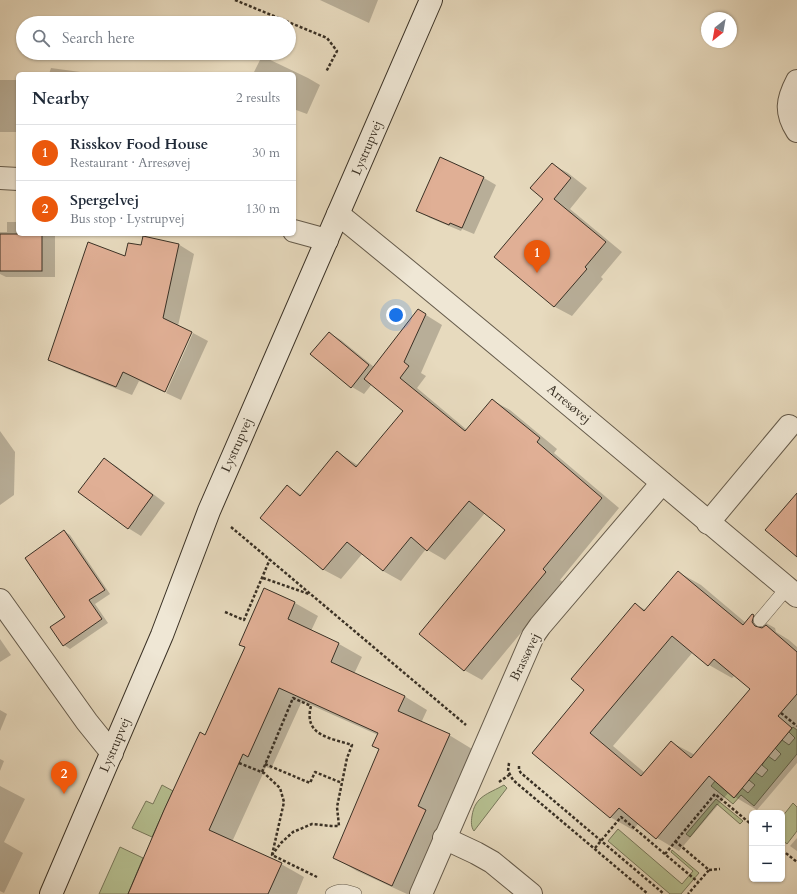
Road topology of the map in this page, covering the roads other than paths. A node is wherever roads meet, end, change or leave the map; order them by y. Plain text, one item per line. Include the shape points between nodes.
1 (431, 0) edge
2 (797, 81) edge
3 (797, 131) edge
4 (0, 178) edge
5 (16, 179) edge
6 (338, 214) junction
7 (296, 232) edge
8 (327, 240) junction
9 (789, 426) dead end
10 (662, 483) junction
11 (708, 522) junction
12 (792, 592) edge
13 (0, 600) edge
14 (760, 620) dead end
15 (112, 753) junction
16 (444, 838) junction
17 (51, 894) edge
18 (332, 894) edge
19 (355, 894) edge
20 (421, 894) edge
21 (531, 894) edge

1 - 6 street, Lystrupvej
2 - 3 street via 788,101 791,121
4 - 5 street
6 - 8 street, Lystrupvej
6 - 10 street, Arresøvej
7 - 8 street
8 - 15 street, Lystrupvej via 209,511 162,635
9 - 11 street
10 - 11 street, Arresøvej
10 - 16 street, Brassøvej via 537,630
11 - 12 street, Arresøvej
12 - 14 lane
13 - 15 street
15 - 17 street, Lystrupvej
16 - 20 street, Brassøvej
16 - 21 street via 492,862
18 - 19 lane via 342,890

